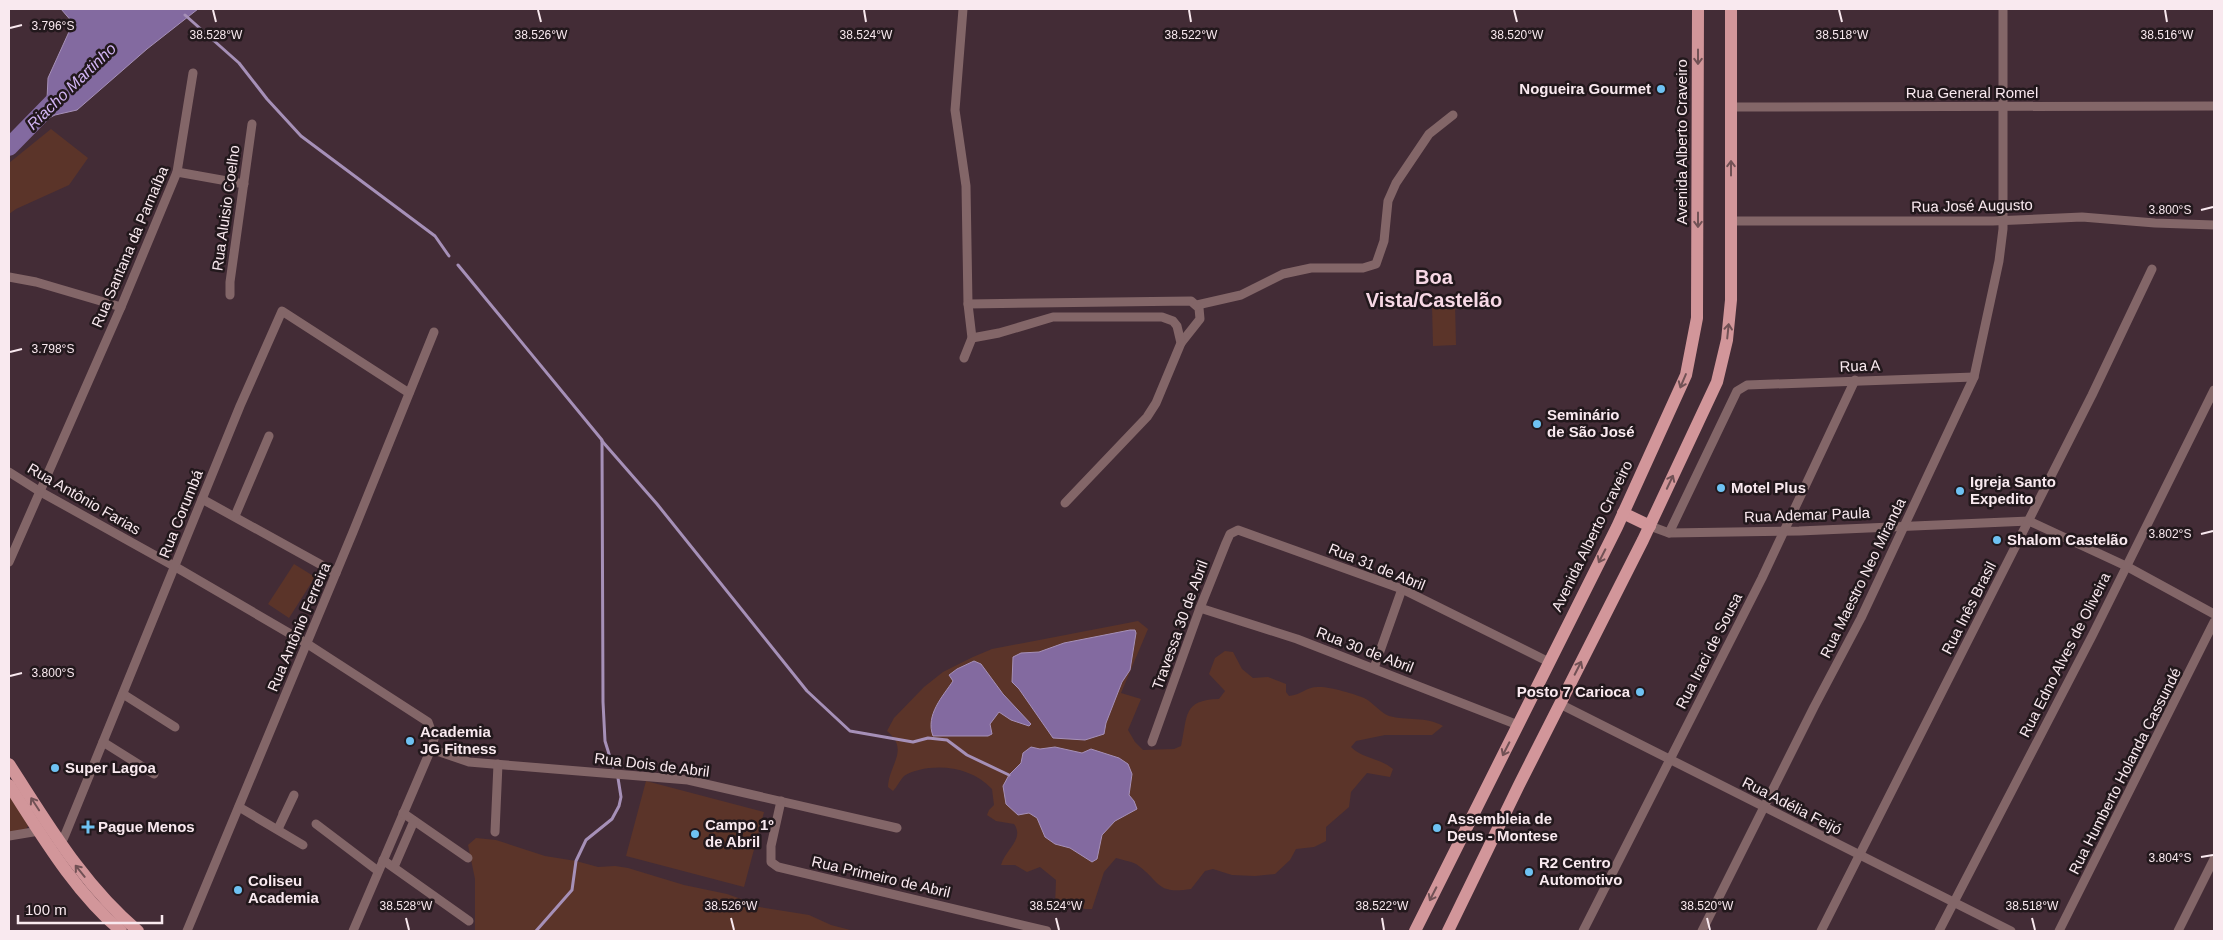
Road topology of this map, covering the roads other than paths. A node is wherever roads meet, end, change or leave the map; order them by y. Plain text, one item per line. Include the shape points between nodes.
1 (963, 9) edge
2 (1698, 9) edge
3 (1731, 9) edge
4 (2003, 9) edge
5 (193, 73) dead end
6 (2214, 106) edge
7 (1731, 107) junction
8 (2003, 107) junction
9 (1453, 115) dead end
10 (252, 124) dead end
11 (177, 172) junction
12 (244, 184) junction
13 (2004, 220) junction
14 (1730, 221) junction
15 (2214, 225) edge
16 (2152, 269) dead end
17 (9, 277) edge
18 (230, 295) dead end
19 (968, 304) junction
20 (1197, 305) junction
21 (121, 307) junction
22 (434, 332) dead end
23 (972, 338) junction
24 (1182, 343) junction
25 (964, 358) dead end
26 (1974, 377) junction
27 (1855, 380) junction
28 (2214, 390) edge
29 (409, 394) junction
30 (269, 436) dead end
31 (9, 472) edge
32 (39, 491) junction
33 (202, 499) junction
34 (1065, 503) dead end
35 (1623, 512) junction
36 (235, 516) junction
37 (2029, 521) junction
38 (1905, 525) junction
39 (1650, 526) junction
40 (1784, 531) junction
41 (1245, 532) joint
42 (1669, 534) junction
43 (9, 562) edge
44 (174, 566) junction
45 (2126, 566) junction
46 (336, 572) junction
47 (1402, 589) junction
48 (1200, 608) junction
49 (2214, 614) edge
50 (2214, 622) edge
51 (306, 643) junction
52 (1549, 662) junction
53 (1374, 668) junction
54 (123, 694) junction
55 (1560, 704) junction
56 (1518, 725) junction
57 (175, 727) dead end
58 (103, 742) junction
59 (1152, 742) dead end
60 (430, 749) junction
61 (1669, 761) junction
62 (9, 764) edge
63 (498, 764) junction
64 (154, 774) dead end
65 (9, 785) edge
66 (294, 795) dead end
67 (781, 801) junction
68 (1764, 806) junction
69 (239, 807) junction
70 (403, 812) junction
71 (414, 821) junction
72 (316, 824) dead end
73 (897, 828) dead end
74 (278, 829) junction
75 (39, 830) junction
76 (495, 832) dead end
77 (9, 836) edge
78 (61, 844) junction
79 (303, 845) dead end
80 (1859, 855) junction
81 (56, 857) junction
82 (468, 858) dead end
83 (2214, 859) edge
84 (383, 860) junction
85 (394, 867) junction
86 (378, 871) junction
87 (1953, 903) junction
88 (469, 921) dead end
89 (121, 931) edge
90 (138, 931) edge
91 (187, 931) edge
92 (353, 931) edge
93 (1047, 931) edge
94 (1414, 931) edge
95 (1448, 931) edge
96 (1584, 931) edge
97 (1702, 931) edge
98 (1821, 931) edge
99 (1939, 931) edge
100 (2011, 931) edge
101 (2059, 931) edge
102 (2178, 931) edge

1 - 19 street via 955,110 966,186
2 -> 35 main road, Avenida Alberto Craveiro via 1698,252 1694,340 1686,375
3 - 7 main road
4 - 8 street, Rua Maestro Neo Miranda
5 - 11 street, Rua Santana da Parnaíba
6 - 8 street, Rua General Romel
7 - 8 street, Rua General Romel
14 -> 7 main road
8 - 13 street, Rua Maestro Neo Miranda
9 - 20 street via 1429,134 1396,183 1388,201 1384,241 1376,264 1364,268 1311,268 1283,274 1241,295
10 - 12 street, Rua Aluisio Coelho
11 - 12 street
11 - 21 street, Rua Santana da Parnaíba
12 - 18 street, Rua Aluisio Coelho
13 - 14 street, Rua José Augusto
13 - 15 street, Rua José Augusto via 2082,217
13 - 26 street, Rua Maestro Neo Miranda via 1999,261
39 -> 14 main road via 1717,382 1723,360 1728,340
16 - 37 street, Rua Inês Brasil
17 - 21 street
19 - 20 street via 1170,300 1191,301
19 - 23 street
20 - 24 street via 1199,322
21 - 32 street, Rua Santana da Parnaíba
22 - 29 street, Rua Antônio Ferreira
23 - 24 street via 1053,317 1156,316 1173,321
23 - 25 street
24 - 34 street via 1152,410
26 - 27 street, Rua A
26 - 38 street, Rua Maestro Neo Miranda
27 - 40 street, Rua Iraci de Sousa
27 - 42 street, Rua A via 1747,385 1737,392
28 - 45 street, Rua Edno Alves de Oliveira
29 - 33 street, Rua Corumbá via 282,311
29 - 46 street, Rua Antônio Ferreira
30 - 36 street
31 - 32 street, Rua Antônio Farias
32 - 43 street, Rua Santana da Parnaíba
32 - 44 street, Rua Antônio Farias
33 - 36 street
33 - 44 street, Rua Corumbá
35 - 39 main road
35 -> 52 main road, Avenida Alberto Craveiro
36 - 46 street
37 - 38 street, Rua Ademar Paula
37 - 45 street, Rua Ademar Paula
37 - 80 street, Rua Inês Brasil
38 - 40 street, Rua Ademar Paula
38 - 68 street, Rua Maestro Neo Miranda
39 - 42 street, Rua Ademar Paula
55 -> 39 main road
40 - 42 street, Rua Ademar Paula
40 - 61 street, Rua Iraci de Sousa
41 - 47 street, Rua 31 de Abril
41 - 48 street, Travessa 30 de Abril via 1238,530 1230,534
44 - 51 street, Rua Antônio Farias
44 - 54 street, Rua Corumbá
45 - 49 street, Rua Ademar Paula
45 - 87 street, Rua Edno Alves de Oliveira
46 - 51 street, Rua Antônio Ferreira
47 - 52 street, Rua 31 de Abril
47 - 53 street
48 - 53 street, Rua 30 de Abril
48 - 59 street, Travessa 30 de Abril
50 - 101 street, Rua Humberto Holanda Cassundé
51 - 60 street, Rua Antônio Farias via 423,717 433,733
51 - 69 street, Rua Antônio Ferreira
52 - 56 main road, Avenida Alberto Craveiro
53 - 56 street, Rua 30 de Abril
54 - 57 street
54 - 58 street, Rua Corumbá
55 - 61 street, Rua Adélia Feijó
55 - 95 main road
56 -> 94 main road, Avenida Alberto Craveiro
58 - 64 street
58 - 78 street, Rua Corumbá
60 - 63 street, Rua Dois de Abril via 469,762
60 - 70 street
61 - 68 street, Rua Adélia Feijó
61 - 96 street, Rua Iraci de Sousa
78 -> 62 main road
63 - 67 street, Rua Dois de Abril via 670,777
63 - 76 street
65 - 75 main road
66 - 74 street
67 - 73 street, Rua Dois de Abril
67 - 93 street, Rua Primeiro de Abril via 770,852 771,862 778,867
68 - 80 street, Rua Adélia Feijó
68 - 97 street, Rua Maestro Neo Miranda
69 - 74 street
69 - 91 street, Rua Antônio Ferreira
70 - 71 street
70 - 84 street
71 - 82 street
71 - 85 street
72 - 86 street
74 - 79 street
75 - 77 street
75 - 78 street
75 - 81 main road
78 - 81 main road
90 -> 78 main road via 107,904
80 - 87 street, Rua Adélia Feijó
80 - 98 street, Rua Inês Brasil
81 - 89 main road via 92,904
83 - 102 street
84 - 85 street
84 - 86 street
85 - 88 street
86 - 92 street
87 - 99 street, Rua Edno Alves de Oliveira
87 - 100 street, Rua Adélia Feijó

